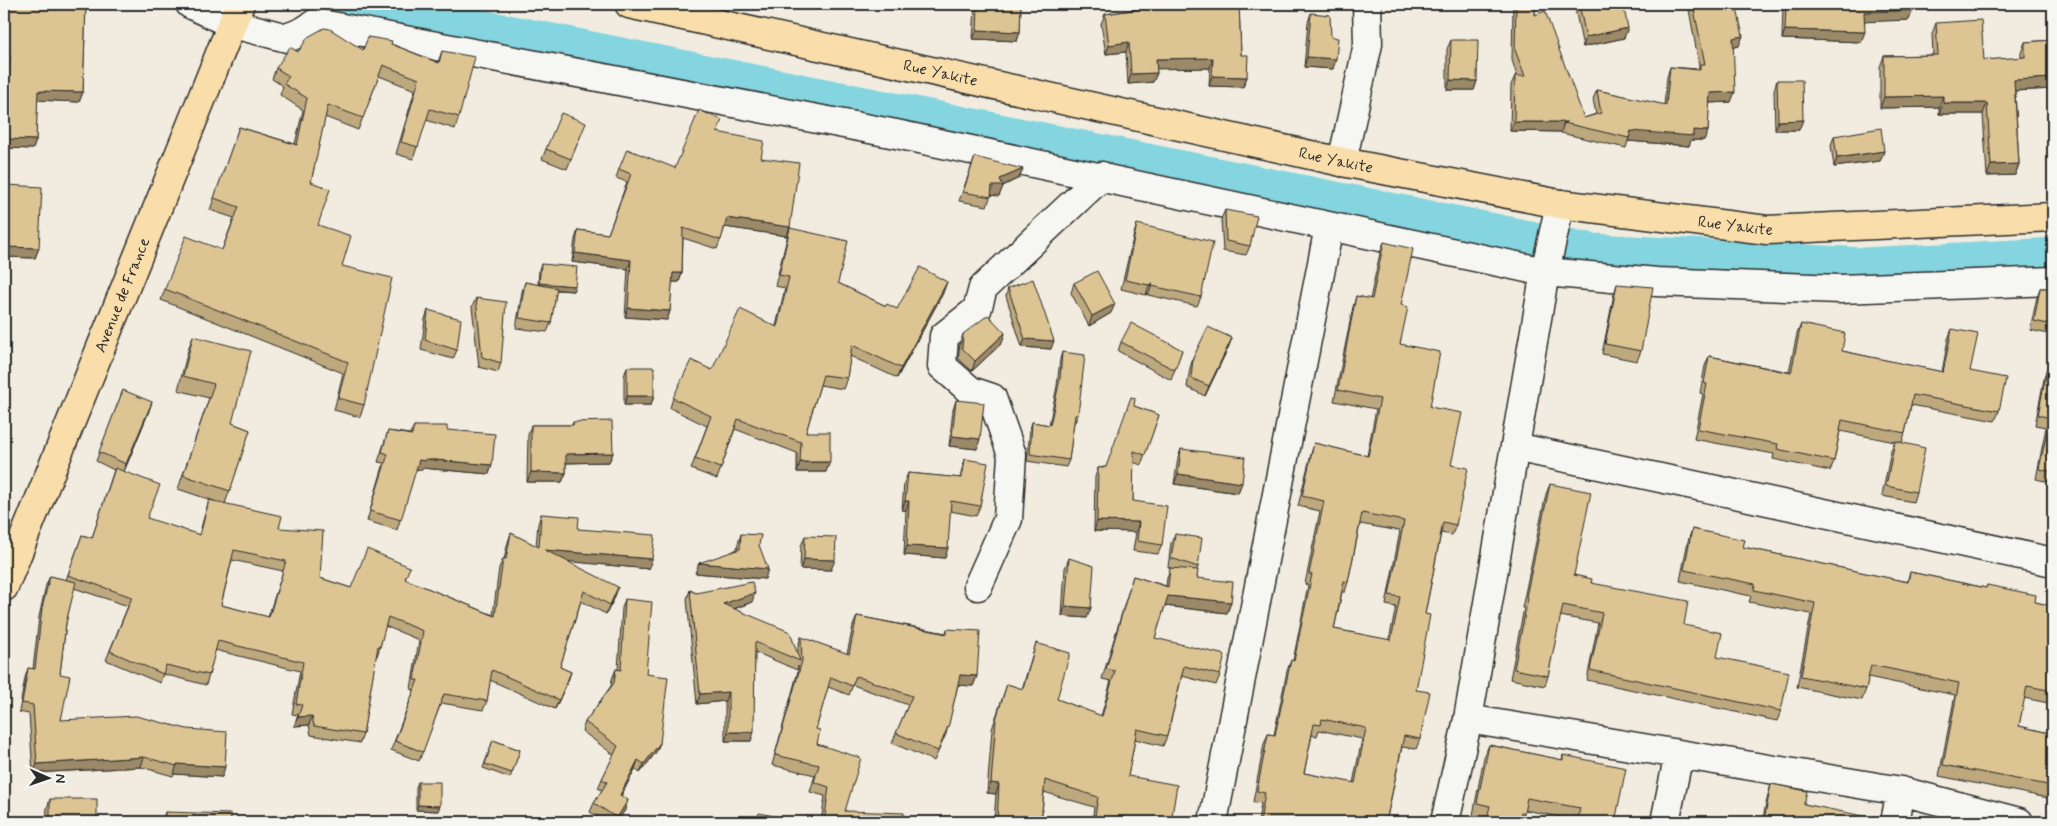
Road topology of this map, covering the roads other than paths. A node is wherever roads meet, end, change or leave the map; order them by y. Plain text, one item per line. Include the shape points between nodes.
1 (190, 4) edge
2 (629, 4) edge
3 (1367, 4) edge
4 (236, 11) edge
5 (1342, 162) junction
6 (1102, 176) junction
7 (1560, 204) junction
8 (2053, 217) edge
9 (1329, 227) junction
10 (1547, 265) junction
11 (2053, 280) edge
12 (1515, 447) junction
13 (2053, 562) edge
14 (4, 586) edge
15 (978, 586) dead end
16 (1468, 719) junction
17 (1679, 754) junction
18 (1901, 791) junction
19 (1213, 822) edge
20 (1446, 822) edge
21 (1665, 822) edge
22 (1895, 822) edge
23 (2019, 822) edge

1 - 4 street
2 - 5 main road, Rue Yakite
3 - 5 street via 1368,44
4 - 6 street via 287,38 316,23
4 - 14 main road, Avenue de France
5 - 7 main road, Rue Yakite
6 - 9 street
6 - 15 street via 983,288 977,310 944,336 942,366 971,391 992,398 1012,455 1008,519
7 - 8 main road, Rue Yakite via 1767,230
7 - 10 street
9 - 10 street
9 - 19 street
10 - 11 street via 1656,282 1840,289
10 - 12 street
12 - 13 street
12 - 16 street
16 - 17 street
16 - 20 street
17 - 18 street
17 - 21 street
18 - 22 street
18 - 23 street

